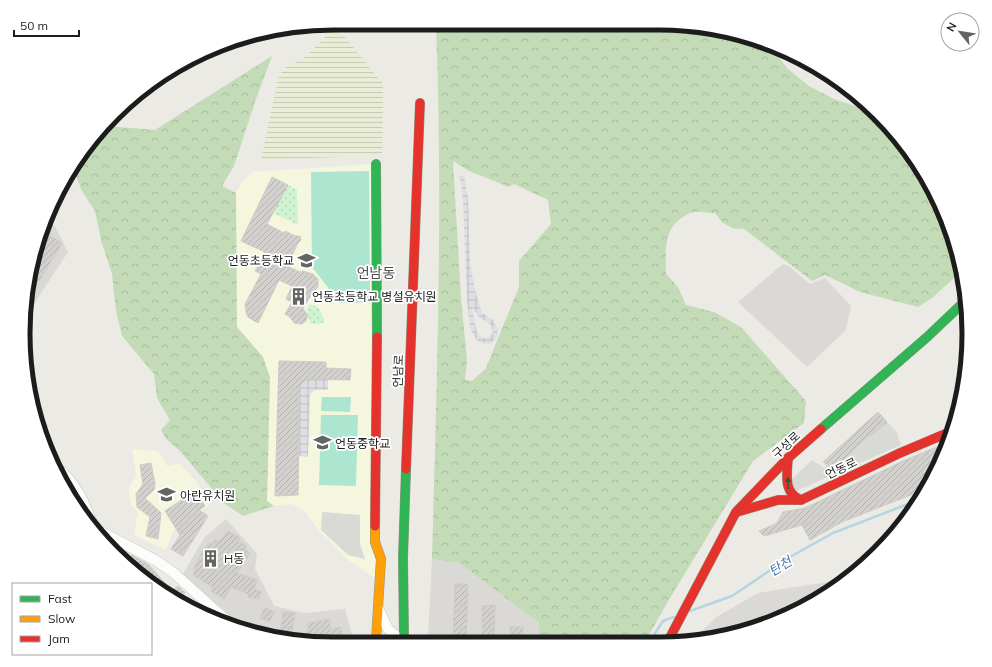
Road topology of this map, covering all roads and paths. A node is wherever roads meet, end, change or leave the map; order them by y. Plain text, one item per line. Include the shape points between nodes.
1 (420, 104) dead end
2 (376, 164) dead end
3 (960, 306) edge
4 (945, 434) edge
5 (788, 458) junction
6 (65, 475) edge
7 (801, 500) junction
8 (88, 511) edge
9 (736, 512) junction
10 (105, 534) edge
11 (378, 606) junction
12 (220, 615) edge
13 (670, 636) edge
14 (376, 637) edge
15 (397, 637) edge
16 (404, 637) edge

1 - 16 main road, 언남로 via 403,558
2 - 11 main road via 375,542 381,559
3 - 5 main road, 구성로
4 - 7 main road, 언동로
7 -> 5 main road via 793,497 787,487
5 - 9 main road, 구성로
6 - 8 street via 71,480
7 - 9 main road, 언동로 via 778,500
9 - 13 main road, 구성로
10 - 12 street via 168,569
11 - 14 main road
11 - 15 street via 388,629

